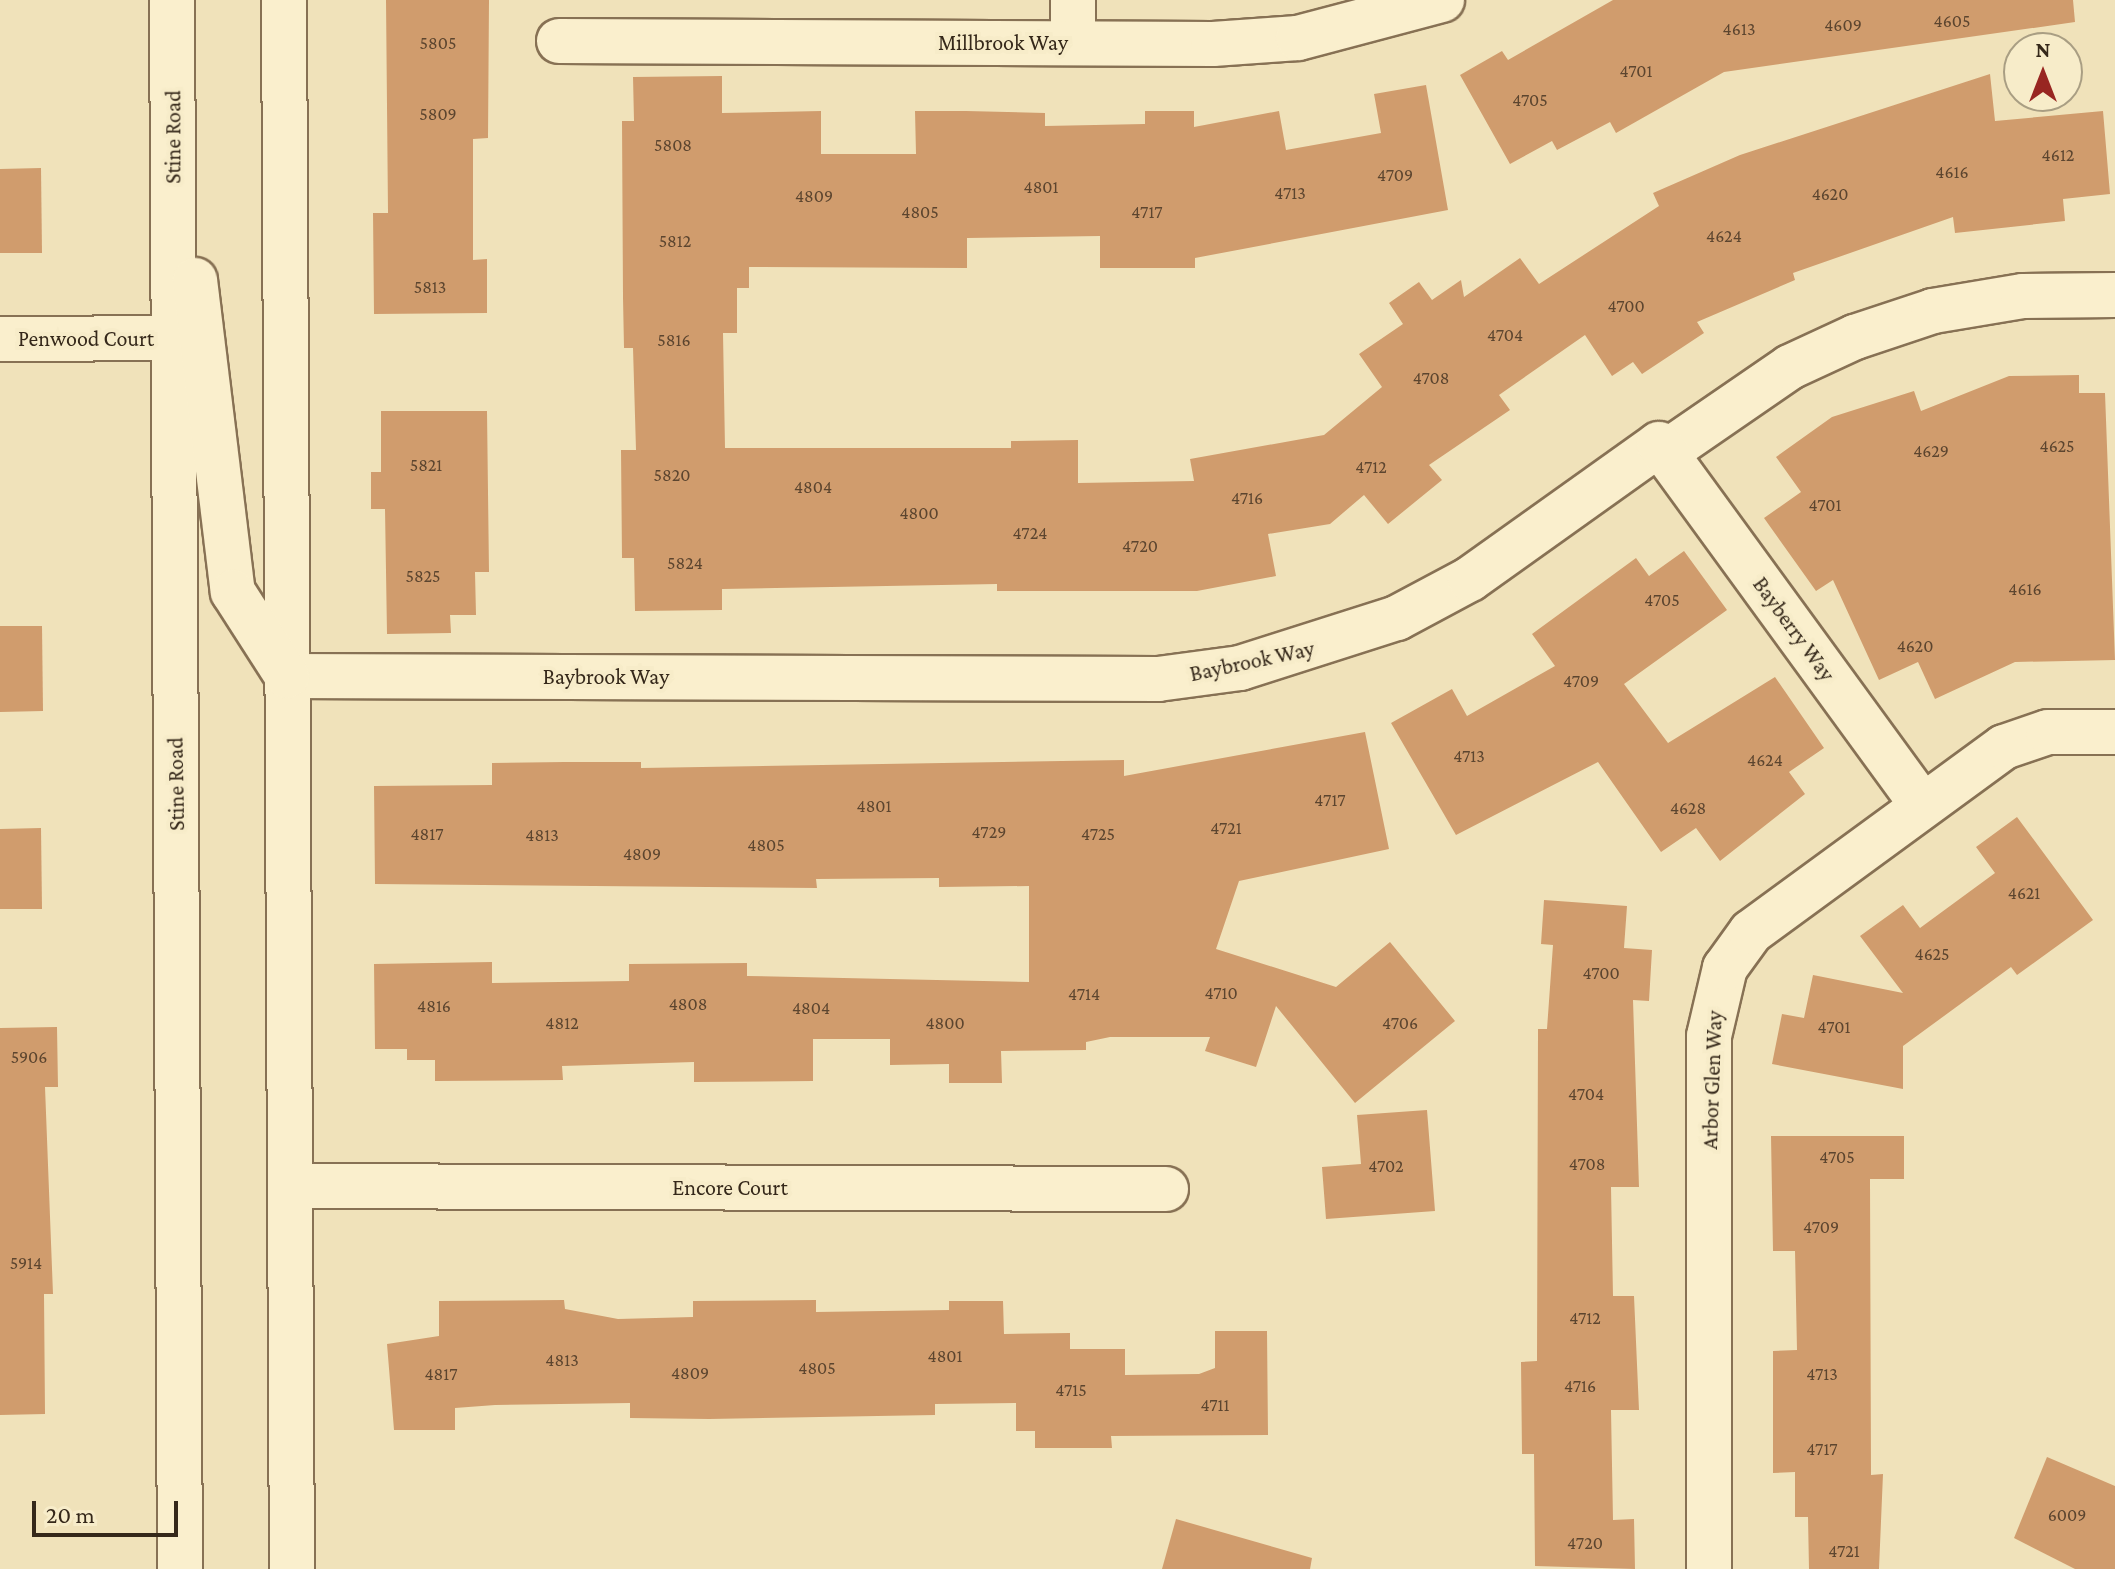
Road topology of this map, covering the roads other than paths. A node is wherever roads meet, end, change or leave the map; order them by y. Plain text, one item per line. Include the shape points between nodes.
1 (172, 0) edge
2 (284, 0) edge
3 (1073, 0) edge
4 (1442, 0) edge
5 (559, 41) dead end
6 (1073, 43) junction
7 (174, 103) junction
8 (2115, 295) edge
9 (172, 338) junction
10 (0, 339) edge
11 (1665, 453) junction
12 (287, 676) junction
13 (2115, 732) edge
14 (1922, 805) junction
15 (294, 1186) junction
16 (1166, 1189) dead end
17 (180, 1569) edge
18 (292, 1569) edge
19 (1709, 1569) edge

1 - 7 street, Stine Road
2 - 12 street
3 - 6 street
4 - 6 street, Millbrook Way via 1298,38
5 - 6 street, Millbrook Way
7 - 9 street, Stine Road
7 - 12 street via 233,592
8 - 11 street, Baybrook Way via 2023,296 1933,311 1855,337 1790,367
9 - 10 street, Penwood Court
9 - 17 street, Stine Road
11 - 12 street, Baybrook Way via 1659,444 1470,579 1397,618 1240,668 1158,679
11 - 14 street, Bayberry Way
12 - 15 street
13 - 14 street, Arbor Glen Way via 2048,732 2004,747
14 - 19 street, Arbor Glen Way via 1751,932 1725,968 1711,1010
15 - 16 street, Encore Court
15 - 18 street

